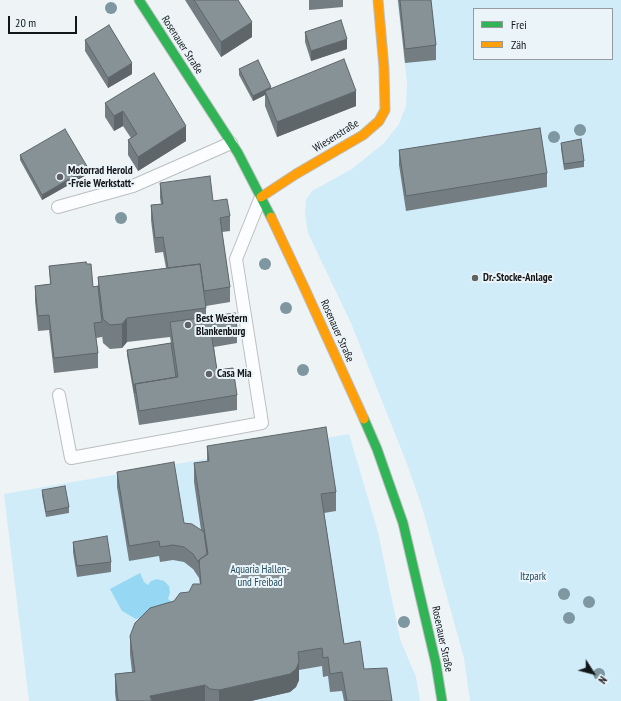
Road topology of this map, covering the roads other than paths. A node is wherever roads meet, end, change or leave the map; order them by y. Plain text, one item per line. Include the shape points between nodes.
1 (139, 0) edge
2 (378, 0) edge
3 (231, 143) junction
4 (261, 197) junction
5 (58, 207) dead end
6 (59, 395) dead end
7 (442, 701) edge

1 - 3 street, Rosenauer Straße
2 - 4 street, Wiesenstraße via 385,110 379,121 363,135
3 - 4 street, Rosenauer Straße
3 - 5 lane via 133,186
4 - 6 lane via 236,259 262,423 70,458
4 - 7 street, Rosenauer Straße via 377,449 403,523 436,664

